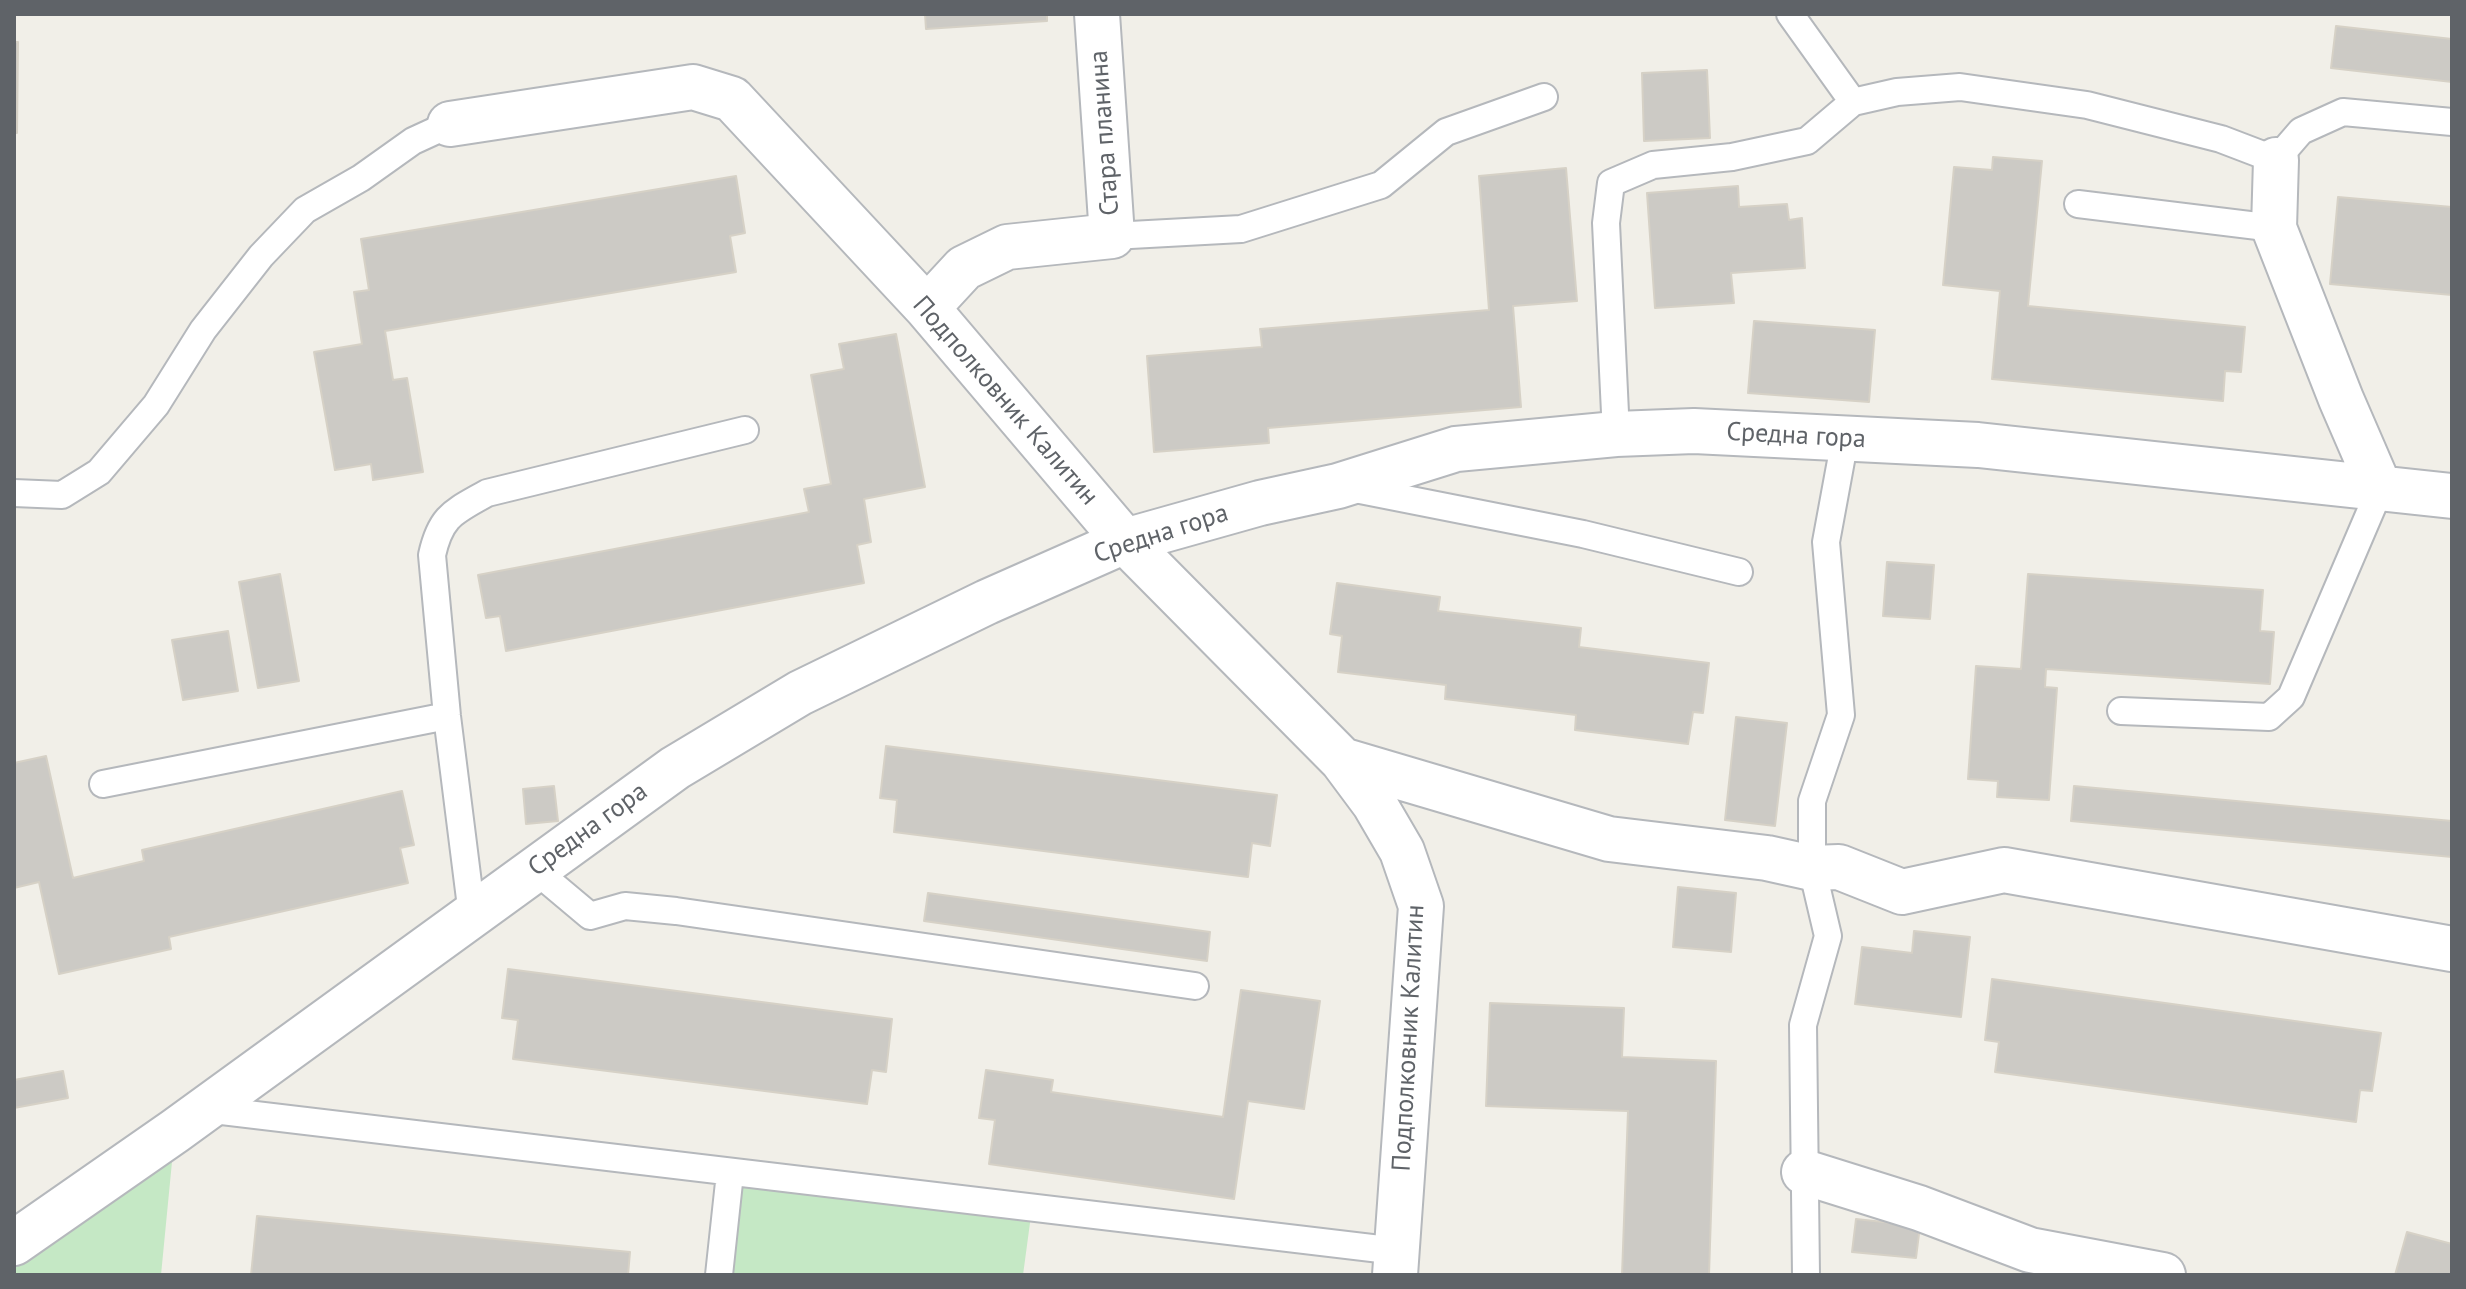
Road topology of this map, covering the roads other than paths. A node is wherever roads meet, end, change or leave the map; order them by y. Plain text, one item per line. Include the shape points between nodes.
1 (1097, 14) edge
2 (1790, 14) edge
3 (1544, 97) dead end
4 (1853, 102) junction
5 (2452, 122) edge
6 (450, 124) joint
7 (2276, 160) junction
8 (2078, 204) dead end
9 (2274, 228) junction
10 (1112, 236) junction
11 (927, 308) junction
12 (745, 430) dead end
13 (1616, 434) junction
14 (1845, 439) junction
15 (1338, 486) junction
16 (2380, 489) junction
17 (14, 493) edge
18 (2452, 496) edge
19 (1125, 541) junction
20 (1739, 572) dead end
21 (2121, 711) dead end
22 (447, 716) junction
23 (1342, 760) junction
24 (103, 784) dead end
25 (1812, 868) junction
26 (534, 869) junction
27 (472, 915) junction
28 (2452, 949) edge
29 (1195, 986) dead end
30 (205, 1109) junction
31 (1804, 1172) junction
32 (730, 1173) junction
33 (14, 1243) edge
34 (1396, 1263) edge
35 (719, 1275) edge
36 (1806, 1275) edge
37 (2163, 1275) edge

1 - 10 street, Стара планина
2 - 4 lane
3 - 10 lane via 1446,132 1381,185 1241,229
4 - 7 lane via 1960,87 2087,105 2221,139
4 - 13 lane via 1807,141 1732,157 1653,165 1611,183 1606,223
5 - 7 lane via 2343,112 2301,131
6 - 11 street, Подполковник Калитин via 693,87 732,99
6 - 17 lane via 413,141 305,210 261,256 203,330 156,405 99,472 62,495
7 - 9 street
8 - 9 lane
9 - 16 street
10 - 11 street, Стара планина via 1007,247 964,268
11 - 19 street, Подполковник Калитин
12 - 22 lane via 487,493 451,513 437,534 432,555
13 - 14 street, Средна гора via 1694,431
13 - 15 street, Средна гора via 1456,449
14 - 16 street, Средна гора via 1978,445
14 - 25 lane via 1826,542 1841,715 1812,801
15 - 19 street, Средна гора
15 - 20 lane via 1583,534
16 - 18 street, Средна гора
16 - 21 lane via 2291,697 2269,717
19 - 23 street, Подполковник Калитин
19 - 26 street, Средна гора via 800,693 675,768
22 - 24 lane
22 - 27 lane
23 - 25 street via 1609,839
23 - 34 street, Подполковник Калитин via 1402,851 1421,906
25 - 28 street via 1839,867 1902,892 2004,870
25 - 31 lane via 1828,936 1803,1025
26 - 27 street, Средна гора
26 - 29 lane via 590,916 625,906 676,911
27 - 30 street, Средна гора
30 - 32 lane
30 - 33 street, Средна гора
31 - 36 lane
31 - 37 street via 2030,1250
32 - 34 lane
32 - 35 lane

